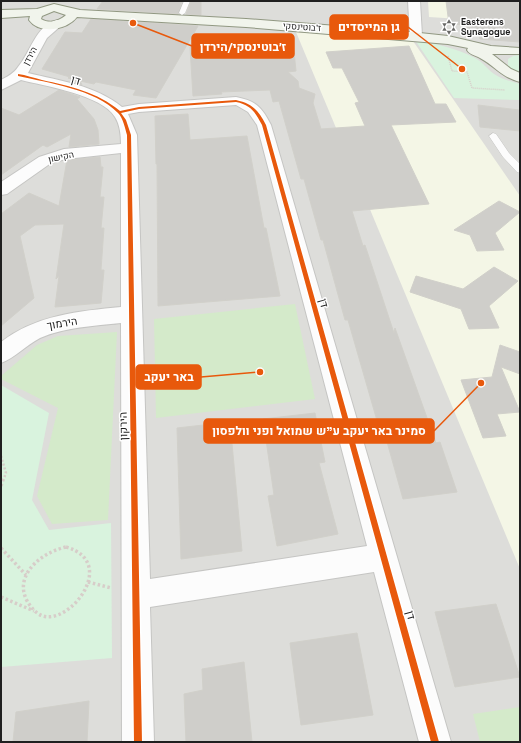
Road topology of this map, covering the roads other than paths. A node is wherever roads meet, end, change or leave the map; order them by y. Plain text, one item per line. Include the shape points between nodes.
1 (61, 1) edge
2 (187, 1) edge
3 (414, 1) edge
4 (66, 14) edge
5 (1, 15) edge
6 (39, 16) junction
7 (181, 16) junction
8 (416, 36) junction
9 (39, 40) junction
10 (445, 40) junction
11 (517, 52) edge
12 (500, 67) junction
13 (19, 75) junction
14 (520, 78) edge
15 (1, 86) edge
16 (119, 112) junction
17 (493, 136) dead end
18 (129, 148) junction
19 (520, 170) edge
20 (1, 190) edge
21 (132, 314) junction
22 (1, 354) edge
23 (384, 557) junction
24 (136, 595) junction
25 (138, 742) edge
26 (435, 742) edge

1 - 6 street
2 - 7 lane
3 - 8 street
4 - 6 street via 56,8
4 - 6 street via 46,25
4 - 7 street, ז'בוטינסקי
4 - 9 street, הירדן
5 - 6 street
6 - 9 street, הירדן
7 - 8 street, ז'בוטינסקי
8 - 10 street, ז'בוטינסקי
9 - 13 street, הירדן
10 - 11 street, ז'בוטינסקי via 491,50
10 - 12 street, ז'בוטינסקי via 485,55
11 - 12 street via 499,57
12 - 14 street, ז'בוטינסקי
13 - 15 street, הירדן
13 - 16 street, דן via 90,95
16 - 18 street, הירקון via 129,134
16 - 23 street, דן via 140,108 236,101 249,105 264,124
17 - 19 lane
18 - 20 street, הקישון via 64,154 49,158
18 - 21 street, הירקון
21 - 22 street, הירמוך via 41,327 26,334
21 - 24 street, הירקון
23 - 24 street
23 - 26 street, דן
24 - 25 street, הירקון

